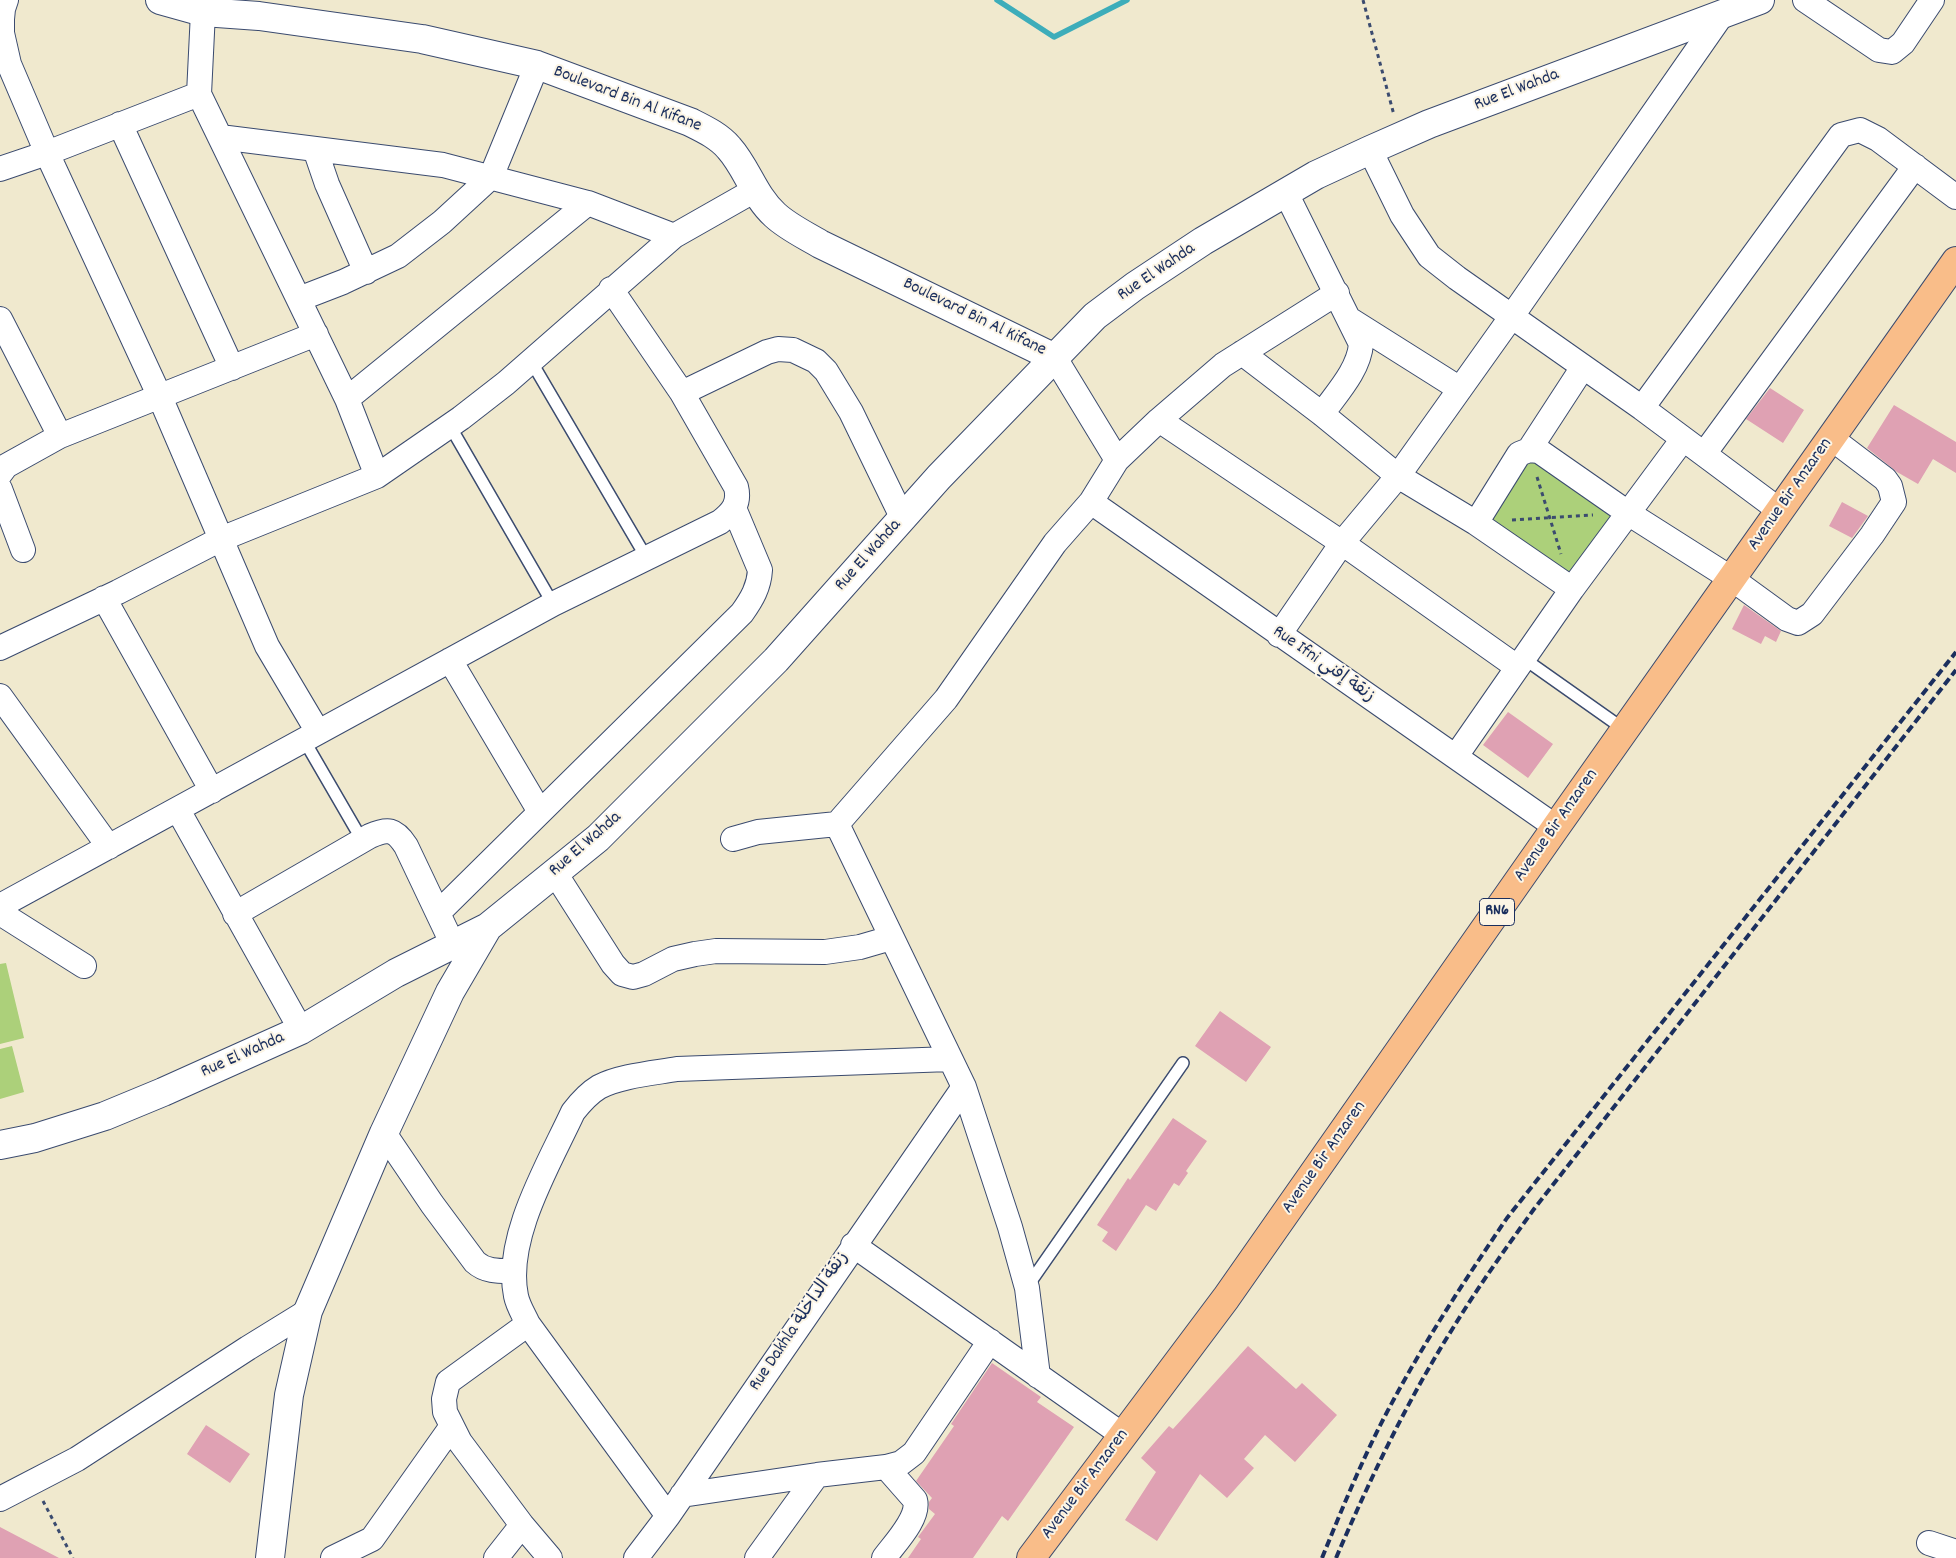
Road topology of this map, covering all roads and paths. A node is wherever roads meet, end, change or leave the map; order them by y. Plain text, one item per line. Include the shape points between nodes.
1 (6, 0) edge
2 (160, 0) edge
3 (1363, 0) edge
4 (1760, 0) edge
5 (1805, 0) edge
6 (1932, 0) edge
7 (203, 12) junction
8 (1721, 16) junction
9 (537, 65) junction
10 (199, 94) junction
11 (120, 124) junction
12 (220, 137) junction
13 (1399, 137) junction
14 (315, 149) junction
15 (1370, 150) junction
16 (47, 153) junction
17 (1915, 166) junction
18 (0, 169) edge
19 (491, 177) junction
20 (754, 190) junction
21 (1286, 193) junction
22 (1956, 197) edge
23 (588, 203) junction
24 (674, 236) junction
25 (1956, 261) edge
26 (366, 272) junction
27 (611, 289) junction
28 (1337, 293) junction
29 (299, 299) junction
30 (1512, 316) junction
31 (0, 319) edge
32 (1349, 319) junction
33 (316, 334) junction
34 (1242, 354) junction
35 (1055, 358) junction
36 (530, 361) junction
37 (1583, 367) junction
38 (232, 368) junction
39 (1460, 389) junction
40 (682, 393) junction
41 (160, 397) junction
42 (347, 399) junction
43 (1642, 408) junction
44 (1322, 414) junction
45 (1159, 420) junction
46 (450, 426) junction
47 (60, 436) junction
48 (1831, 438) junction
49 (1683, 439) junction
50 (1529, 450) junction
51 (1704, 454) junction
52 (1117, 460) junction
53 (0, 474) edge
54 (377, 476) junction
55 (1398, 476) junction
56 (0, 489) edge
57 (1091, 502) junction
58 (734, 508) junction
59 (1779, 510) junction
60 (1628, 513) junction
61 (1550, 518) junction
62 (903, 519) junction
63 (1476, 523) junction
64 (221, 539) junction
65 (1342, 543) junction
66 (23, 550) dead end
67 (646, 557) junction
68 (1732, 579) junction
69 (1572, 589) junction
70 (104, 598) junction
71 (553, 604) junction
72 (1279, 634) junction
73 (0, 648) edge
74 (450, 660) junction
75 (1520, 662) junction
76 (0, 696) edge
77 (1625, 730) junction
78 (311, 736) junction
79 (1456, 756) junction
80 (212, 791) junction
81 (178, 810) junction
82 (540, 812) junction
83 (837, 824) junction
84 (1556, 827) junction
85 (733, 839) dead end
86 (362, 840) junction
87 (109, 847) junction
88 (555, 872) junction
89 (0, 906) edge
90 (0, 913) edge
91 (438, 913) junction
92 (235, 914) junction
93 (488, 927) junction
94 (891, 938) junction
95 (453, 945) junction
96 (84, 966) dead end
97 (301, 1030) junction
98 (950, 1059) junction
99 (1183, 1062) dead end
100 (964, 1087) junction
101 (384, 1133) junction
102 (0, 1145) edge
103 (853, 1245) junction
104 (514, 1271) junction
105 (1027, 1288) junction
106 (308, 1311) junction
107 (528, 1324) junction
108 (990, 1341) junction
109 (1038, 1376) junction
110 (452, 1426) junction
111 (1124, 1436) junction
112 (886, 1467) junction
113 (817, 1475) junction
114 (33, 1482) junction
115 (682, 1495) junction
116 (0, 1499) edge
117 (668, 1516) junction
118 (522, 1525) junction
119 (1929, 1543) dead end
120 (1956, 1552) edge
121 (73, 1558) edge
122 (270, 1558) edge
123 (333, 1558) edge
124 (496, 1558) edge
125 (550, 1558) edge
126 (636, 1558) edge
127 (757, 1558) edge
128 (884, 1558) edge
129 (1032, 1558) edge

1 - 16 street via 2,33 9,64
2 - 7 street, Boulevard Bin Al Kifane
3 - 13 path
4 - 8 street, Rue El Wahda
5 - 6 street via 1879,50 1892,52 1903,43
7 - 9 street, Boulevard Bin Al Kifane via 259,16 422,39
7 - 10 street
8 - 13 street, Rue El Wahda
8 - 30 street
9 - 19 street
9 - 20 street, Boulevard Bin Al Kifane via 710,132 728,147
10 - 11 street
10 - 12 street
11 - 16 street
11 - 38 street
12 - 14 street
12 - 29 street
13 - 15 street, Rue El Wahda
14 - 19 street via 443,165
14 - 26 street
15 - 21 street, Rue El Wahda
15 - 30 street via 1402,215 1429,256
16 - 18 street
16 - 41 street
17 - 22 street
17 - 43 street via 1860,130 1838,137
17 - 51 street
19 - 23 street
19 - 26 street via 442,222 398,256
20 - 24 street
20 - 35 street, Boulevard Bin Al Kifane via 791,228
21 - 28 street
21 - 35 street, Rue El Wahda via 1203,241 1135,286 1095,316
23 - 24 street
23 - 42 street
24 - 27 street
25 - 48 main road, Avenue Bir Anzaren / RN6
26 - 29 street
27 - 36 street
27 - 40 street
28 - 32 street
28 - 34 street
29 - 33 street
30 - 37 street
30 - 39 street
31 - 47 street
32 - 39 street
32 - 44 street via 1361,344 1360,353
33 - 38 street
33 - 42 street
34 - 44 street
34 - 45 street via 1222,365
35 - 52 street
35 - 62 street, Rue El Wahda via 938,477
36 - 46 street
36 - 67 lane
37 - 43 street
37 - 50 street
38 - 41 street
39 - 55 street
40 - 58 street via 736,487 738,501
40 - 62 street via 778,349 793,350 816,361 826,371 851,412
41 - 47 street
41 - 64 street
42 - 54 street
43 - 49 street
44 - 55 street
45 - 52 street
45 - 65 street
46 - 54 street
46 - 71 lane
47 - 53 street via 6,466
48 - 59 main road, Avenue Bir Anzaren / RN6
48 - 68 street via 1890,486 1894,502 1872,535 1812,614 1798,623
49 - 51 street
49 - 60 street
50 - 60 street via 1548,456
50 - 61 path
50 - 63 street via 1517,458
51 - 59 street
52 - 57 street
54 - 64 street
55 - 63 street
55 - 65 street
56 - 66 street
57 - 72 street, Rue Ifni زنقة إفني
57 - 83 street via 1055,543 946,699
58 - 67 street via 720,522
58 - 82 street via 760,570 754,596 742,613
59 - 68 main road, Avenue Bir Anzaren / RN6
60 - 61 path
60 - 68 street
60 - 69 street
61 - 63 path
61 - 69 path
62 - 88 street, Rue El Wahda via 776,660 598,838
63 - 69 street
64 - 70 street
64 - 78 street via 267,646
65 - 72 street
65 - 75 street
67 - 71 street
68 - 77 main road, Avenue Bir Anzaren / RN6
69 - 75 street
70 - 73 street
70 - 80 street
71 - 74 street
72 - 79 street, Rue Ifni زنقة إفني
74 - 78 street
74 - 82 street
75 - 77 lane
75 - 79 street
76 - 87 street
77 - 84 main road, Avenue Bir Anzaren / RN6
78 - 80 street
78 - 86 lane
79 - 84 street, Rue Ifni زنقة إفني
80 - 81 street
81 - 87 street
81 - 92 street
82 - 91 street
83 - 85 street via 758,832
83 - 94 street
84 - 111 main road, Avenue Bir Anzaren / RN6 via 1226,1298
86 - 91 street via 384,831 397,834
86 - 92 street
87 - 89 street
88 - 93 street, Rue El Wahda
88 - 94 street via 613,964 622,974 633,977 673,959 702,953 825,952
90 - 96 street
91 - 95 street
92 - 97 street
93 - 95 street, Rue El Wahda
93 - 101 street via 450,992
94 - 98 street
95 - 97 street, Rue El Wahda via 396,972
97 - 102 street, Rue El Wahda via 105,1116 36,1138
98 - 100 street
98 - 104 street via 677,1069 634,1076 600,1087 582,1100 573,1112 520,1229
99 - 105 lane
100 - 103 street, Rue Dakhla زنقة الداخلة
100 - 105 street
101 - 104 street via 475,1262 492,1270
101 - 106 street
103 - 108 street
103 - 115 street, Rue Dakhla زنقة الداخلة
104 - 107 street via 516,1299
105 - 109 street
106 - 114 street via 77,1459
106 - 122 street via 289,1395
107 - 110 street via 448,1382 445,1412
107 - 117 street
108 - 109 street
108 - 112 street via 914,1453 901,1463
109 - 111 street
110 - 118 street via 460,1442
110 - 123 street via 372,1539
111 - 129 main road, Avenue Bir Anzaren / RN6
112 - 113 street
112 - 128 street via 915,1500 916,1507 914,1517
113 - 115 street
113 - 127 street
114 - 116 street
114 - 121 path
115 - 117 street, Rue Dakhla زنقة الداخلة
117 - 126 street, Rue Dakhla زنقة الداخلة
118 - 124 street
118 - 125 street
119 - 120 street

